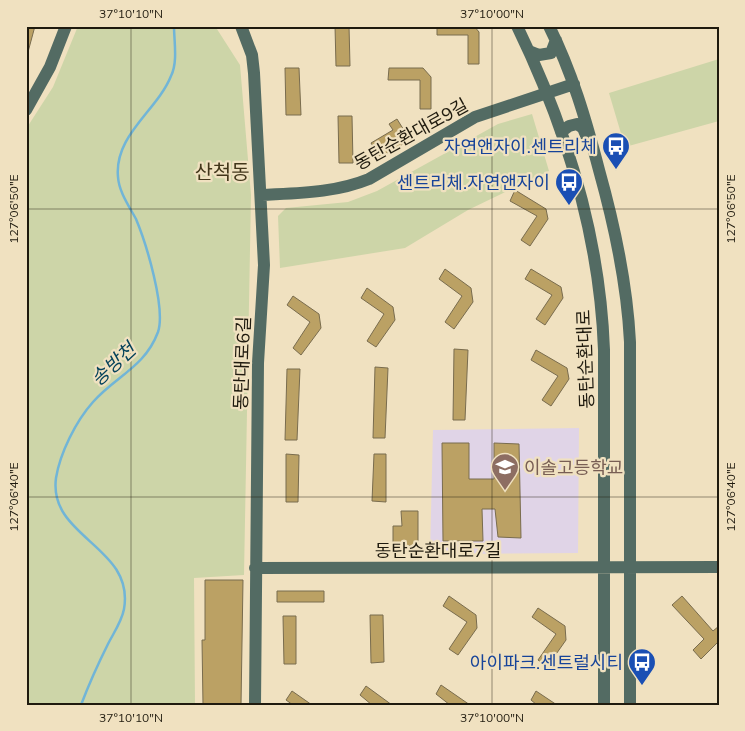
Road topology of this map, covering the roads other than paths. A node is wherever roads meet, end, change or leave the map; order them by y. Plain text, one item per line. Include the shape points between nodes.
1 (66, 26) edge
2 (241, 26) edge
3 (516, 26) edge
4 (549, 26) edge
5 (556, 40) junction
6 (529, 51) junction
7 (574, 84) junction
8 (548, 94) junction
9 (26, 110) edge
10 (562, 132) junction
11 (597, 161) junction
12 (262, 195) junction
13 (604, 567) junction
14 (626, 567) junction
15 (719, 567) edge
16 (255, 568) junction
17 (255, 705) edge
18 (604, 705) edge
19 (630, 705) edge

1 - 9 street via 50,67
2 - 12 street, 동탄대로6길 via 252,55
3 - 6 street, 동탄순환대로
4 - 5 street
5 - 6 street via 552,53 539,55
5 - 7 street
6 - 8 street, 동탄순환대로
7 - 8 street, 동탄순환대로9길
7 - 11 street
8 - 10 street, 동탄순환대로
8 - 12 street, 동탄순환대로9길 via 475,117 352,186
10 - 11 street via 577,124 583,128
10 - 13 street, 동탄순환대로 via 590,238 601,302
11 - 14 street via 619,246 628,314
12 - 16 street, 동탄대로6길 via 264,274 258,363
13 - 14 street, 동탄순환대로7길
13 - 16 street, 동탄순환대로7길
13 - 18 street, 동탄순환대로
14 - 15 street, 동탄순환대로7길
14 - 19 street
16 - 17 street, 동탄대로6길

